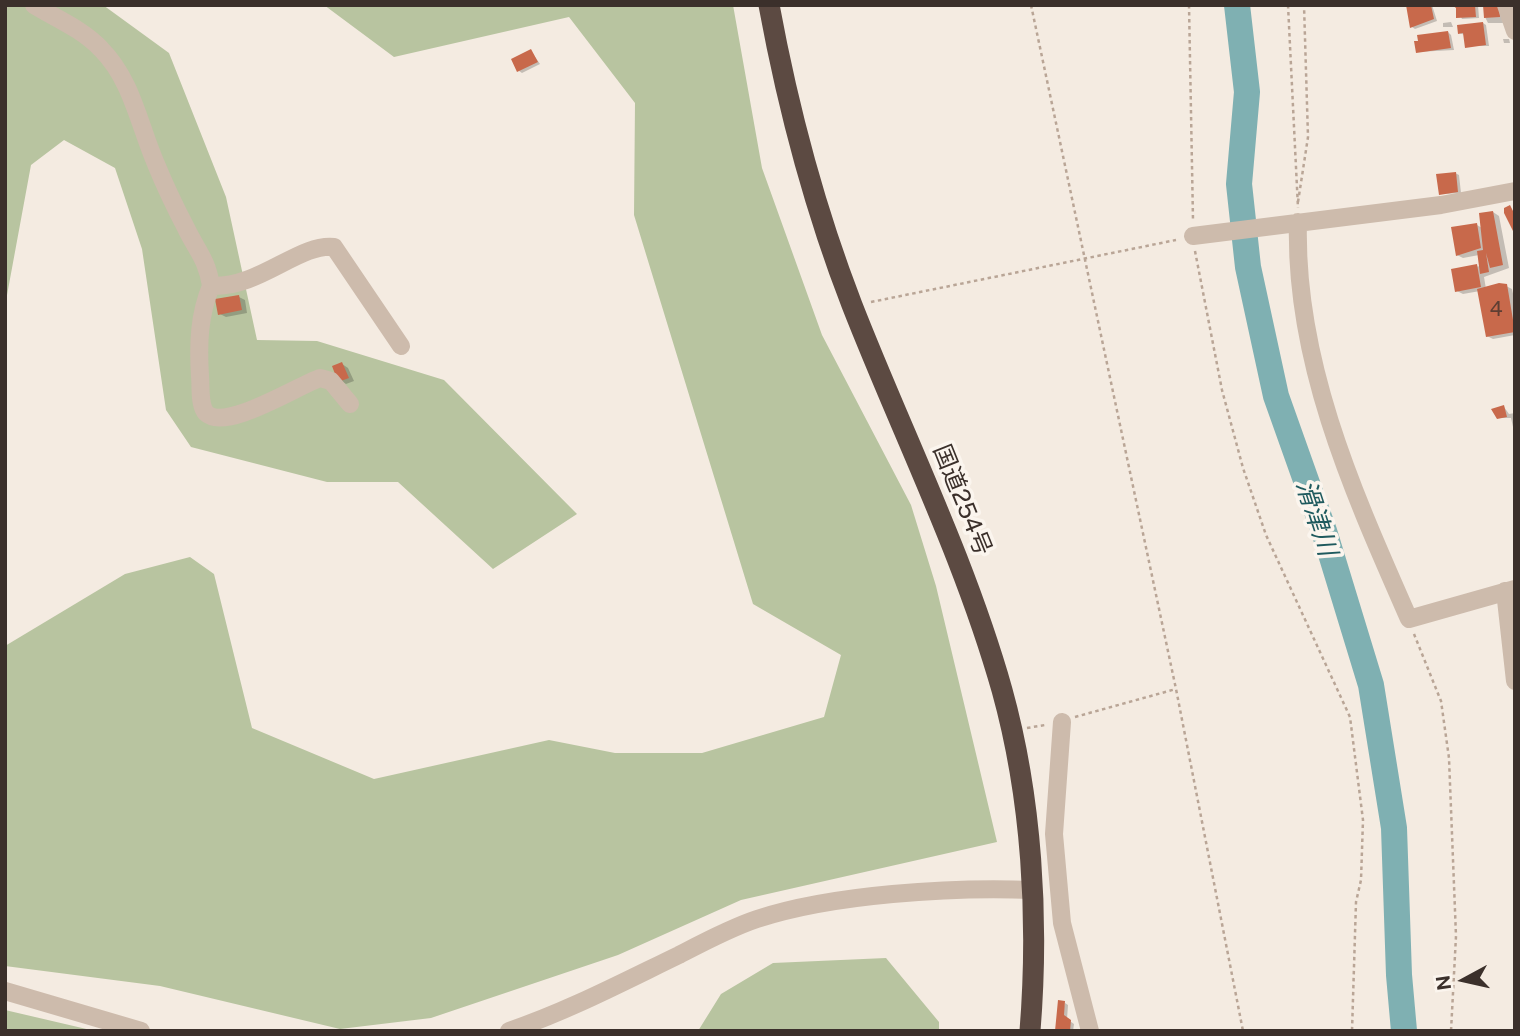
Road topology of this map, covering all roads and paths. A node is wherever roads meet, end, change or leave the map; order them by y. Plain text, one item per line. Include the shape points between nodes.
1 (34, 5) edge
2 (769, 5) edge
3 (1031, 5) edge
4 (1189, 5) edge
5 (1288, 5) edge
6 (1304, 5) edge
7 (1506, 5) edge
8 (1515, 31) edge
9 (1515, 191) edge
10 (1296, 217) junction
11 (1195, 236) junction
12 (1085, 257) junction
13 (211, 286) junction
14 (853, 306) junction
15 (401, 345) dead end
16 (350, 404) dead end
17 (1510, 590) edge
18 (1409, 619) junction
19 (1515, 681) edge
20 (1176, 689) junction
21 (1062, 722) junction
22 (1011, 731) junction
23 (1032, 890) junction
24 (5, 991) edge
25 (141, 1031) edge
26 (509, 1031) edge
27 (1030, 1031) edge
28 (1090, 1031) edge
29 (1243, 1031) edge
30 (1352, 1031) edge
31 (1451, 1031) edge

1 - 13 street via 78,29 118,70 156,166 208,263
2 - 14 highway, 国道254号 via 810,182
3 - 12 path
4 - 11 path
5 - 10 path
6 - 10 path via 1308,137
7 - 8 street
9 - 10 street via 1441,205
10 - 11 street
10 - 18 street via 1309,337 1330,423 1353,491
11 - 12 path
11 - 30 path via 1222,390 1243,468 1266,535 1350,718 1363,820
12 - 14 path
12 - 20 path
13 - 15 street via 226,287 260,277 319,247 334,247
13 - 16 street via 201,310 199,359 206,413 217,419 233,417 320,379 331,381
14 - 22 highway, 国道254号 via 954,546
17 - 18 street
17 - 19 street
18 - 31 path via 1440,701 1449,758 1456,936
20 - 21 path
20 - 29 path
21 - 22 path
21 - 28 street via 1054,834 1060,910
22 - 23 highway, 国道254号
23 - 26 street via 957,890 772,915
23 - 27 highway, 国道254号
24 - 25 street

